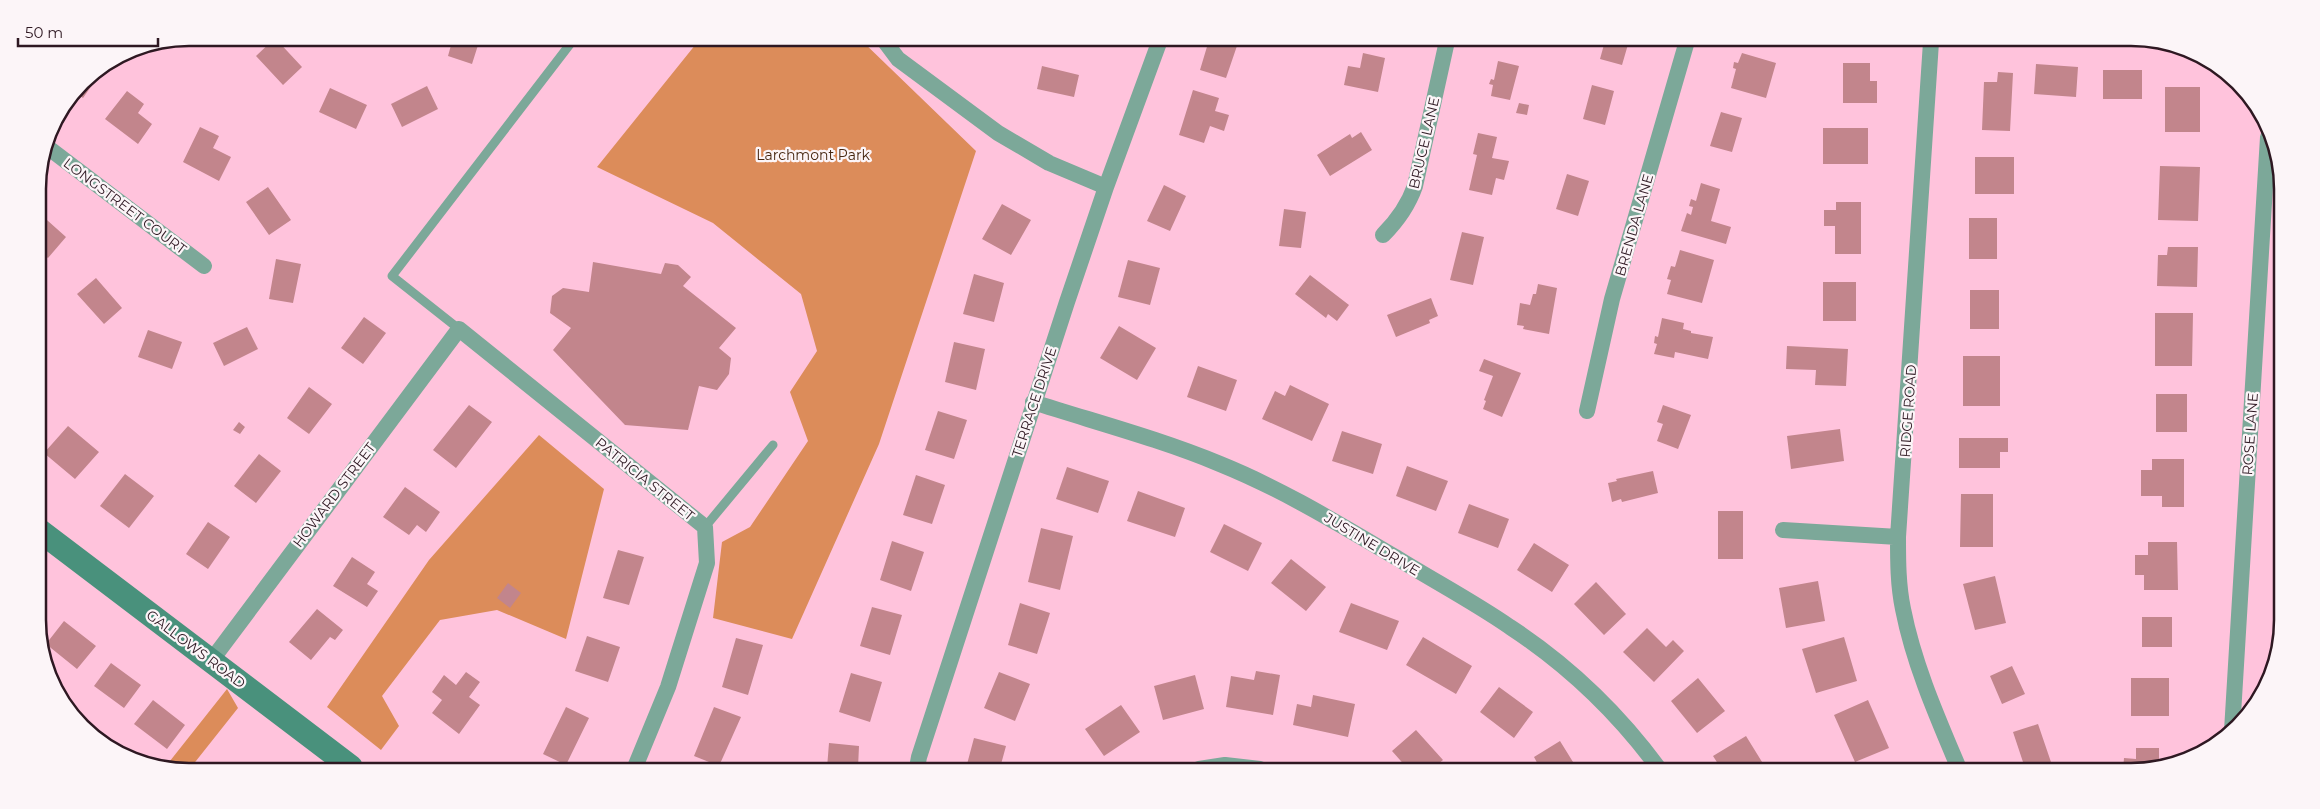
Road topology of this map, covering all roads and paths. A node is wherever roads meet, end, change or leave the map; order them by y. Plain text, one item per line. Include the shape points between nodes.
1 (568, 46) edge
2 (888, 46) edge
3 (1158, 46) edge
4 (1446, 46) edge
5 (1686, 46) edge
6 (1931, 46) edge
7 (2267, 148) edge
8 (52, 150) edge
9 (1106, 186) junction
10 (1383, 236) dead end
11 (204, 266) dead end
12 (459, 329) junction
13 (1033, 402) junction
14 (1587, 410) dead end
15 (773, 445) dead end
16 (705, 528) junction
17 (1783, 530) dead end
18 (46, 537) edge
19 (1898, 537) junction
20 (211, 661) junction
21 (2233, 720) edge
22 (1654, 762) edge
23 (1956, 762) edge
24 (346, 763) edge
25 (637, 763) edge
26 (918, 763) edge

1 - 12 lane via 392,276
2 - 9 street via 898,59 998,133 1049,163
3 - 9 street, TERRACE DRIVE
4 - 10 street, BRUCE LANE via 1415,186 1409,203
5 - 14 street, BRENDA LANE via 1612,300
6 - 19 street, RIDGE ROAD
7 - 21 street, ROSE LANE
8 - 11 street, LONGSTREET COURT
9 - 13 street, TERRACE DRIVE
12 - 16 street, PATRICIA STREET
12 - 20 street, HOWARD STREET
13 - 22 street, JUSTINE DRIVE via 1216,462 1317,511 1510,627 1554,659 1625,726
13 - 26 street, TERRACE DRIVE
15 - 16 lane
16 - 25 street, PATRICIA STREET via 708,563 668,687
17 - 19 street
18 - 20 main road, GALLOWS ROAD
19 - 23 street, RIDGE ROAD via 1898,574 1903,610 1934,706
20 - 24 main road, GALLOWS ROAD

